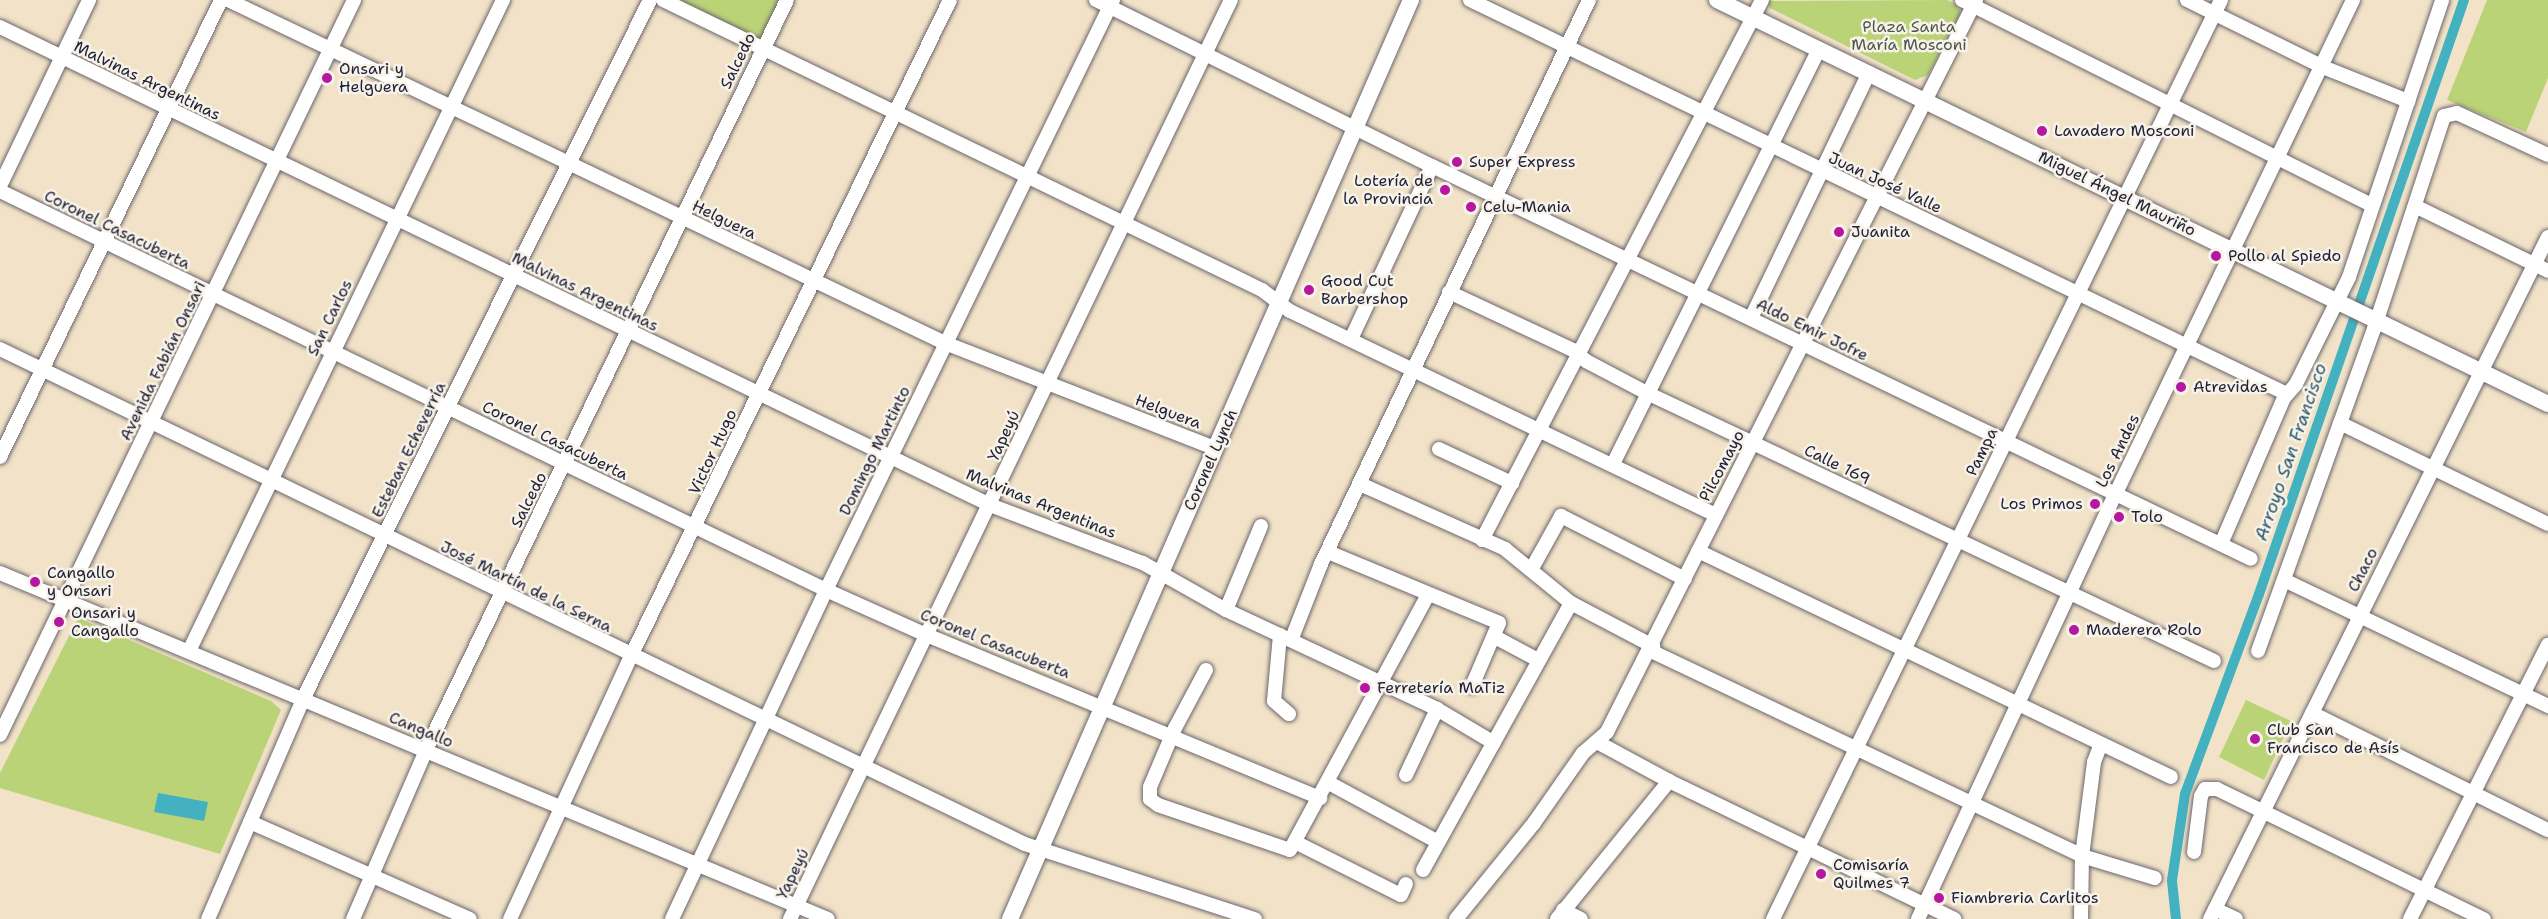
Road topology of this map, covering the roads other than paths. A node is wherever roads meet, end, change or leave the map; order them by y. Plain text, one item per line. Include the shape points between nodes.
1 (89, 0) edge
2 (221, 0) edge
3 (228, 0) edge
4 (354, 0) edge
5 (504, 0) edge
6 (650, 0) edge
7 (663, 0) edge
8 (787, 0) edge
9 (950, 0) edge
10 (1096, 0) edge
11 (1231, 0) edge
12 (1411, 0) edge
13 (1470, 0) edge
14 (1588, 0) edge
15 (1717, 0) edge
16 (1740, 0) edge
17 (2187, 0) edge
18 (2221, 0) edge
19 (2353, 0) edge
20 (2442, 0) edge
21 (1970, 2) edge
22 (1111, 3) edge
23 (1757, 9) edge
24 (2214, 13) junction
25 (0, 27) edge
26 (1566, 46) junction
27 (331, 49) junction
28 (1819, 49) junction
29 (762, 50) junction
30 (1205, 54) junction
31 (60, 57) junction
32 (2323, 67) junction
33 (1869, 73) junction
34 (1927, 97) junction
35 (2408, 101) junction
36 (2170, 106) junction
37 (452, 108) junction
38 (169, 109) junction
39 (1703, 112) junction
40 (894, 113) junction
41 (1358, 128) junction
42 (1770, 146) junction
43 (2548, 155) edge
44 (2278, 160) junction
45 (278, 162) junction
46 (570, 166) junction
47 (1432, 166) junction
48 (1821, 172) junction
49 (1027, 177) junction
50 (0, 186) edge
51 (0, 191) edge
52 (2125, 193) junction
53 (1494, 194) junction
54 (1878, 198) junction
55 (2372, 205) junction
56 (2415, 206) junction
57 (681, 218) junction
58 (396, 219) junction
59 (1124, 224) junction
60 (2548, 237) edge
61 (104, 242) junction
62 (2236, 245) junction
63 (1630, 260) junction
64 (2535, 264) junction
65 (2548, 271) edge
66 (514, 276) junction
67 (812, 282) junction
68 (1449, 292) junction
69 (1697, 293) junction
70 (214, 294) junction
71 (2077, 295) junction
72 (2340, 297) junction
73 (1281, 304) junction
74 (2376, 313) junction
75 (1750, 318) junction
76 (628, 331) junction
77 (1351, 339) junction
78 (945, 343) junction
79 (1802, 343) junction
80 (2187, 348) junction
81 (0, 349) edge
82 (333, 351) junction
83 (1580, 356) junction
84 (2483, 366) junction
85 (41, 369) junction
86 (1413, 369) junction
87 (1047, 383) junction
88 (2548, 392) edge
89 (760, 393) junction
90 (1647, 393) junction
91 (2287, 394) junction
92 (2548, 404) edge
93 (449, 407) junction
94 (2340, 423) junction
95 (151, 424) junction
96 (1539, 430) junction
97 (1752, 443) junction
98 (2005, 443) junction
99 (1215, 448) junction
100 (1439, 449) dead end
101 (892, 456) junction
102 (0, 457) edge
103 (1613, 464) junction
104 (564, 465) junction
105 (2433, 466) junction
106 (269, 482) junction
107 (1512, 483) junction
108 (1360, 484) junction
109 (2115, 495) junction
110 (990, 505) junction
111 (1715, 514) junction
112 (2548, 524) edge
113 (1261, 526) dead end
114 (696, 527) junction
115 (384, 537) junction
116 (1482, 540) junction
117 (1956, 542) junction
118 (2220, 544) junction
119 (1698, 551) junction
120 (1328, 552) junction
121 (2251, 558) dead end
122 (1531, 570) junction
123 (0, 573) edge
124 (1161, 573) junction
125 (1685, 579) junction
126 (2284, 580) junction
127 (826, 590) junction
128 (501, 592) junction
129 (2069, 593) junction
130 (1428, 595) junction
131 (66, 599) junction
132 (1571, 603) junction
133 (1226, 610) junction
134 (2359, 615) junction
135 (924, 634) junction
136 (1286, 636) junction
137 (1495, 637) junction
138 (2548, 645) edge
139 (1652, 649) junction
140 (189, 651) junction
141 (2258, 651) dead end
142 (1905, 652) junction
143 (631, 656) junction
144 (1538, 660) junction
145 (2214, 661) dead end
146 (1206, 670) dead end
147 (1381, 682) junction
148 (1472, 686) dead end
149 (2523, 693) junction
150 (303, 699) junction
151 (1102, 705) junction
152 (2017, 705) junction
153 (2548, 706) edge
154 (1437, 709) junction
155 (2312, 713) junction
156 (1289, 714) dead end
157 (764, 721) junction
158 (0, 735) edge
159 (1173, 736) junction
160 (1597, 742) junction
161 (1494, 743) junction
162 (2101, 744) junction
163 (1856, 749) junction
164 (426, 750) junction
165 (863, 768) junction
166 (1406, 776) dead end
167 (2171, 777) dead end
168 (1669, 781) junction
169 (1329, 783) junction
170 (2473, 794) junction
171 (1320, 798) junction
172 (1972, 805) junction
173 (559, 808) junction
174 (2263, 810) junction
175 (250, 822) junction
176 (2548, 830) edge
177 (1438, 842) junction
178 (1294, 846) junction
179 (1808, 847) junction
180 (1040, 849) junction
181 (2194, 852) dead end
182 (2082, 856) junction
183 (697, 863) junction
184 (1423, 870) dead end
185 (372, 876) junction
186 (2155, 878) dead end
187 (1406, 884) dead end
188 (2425, 889) junction
189 (1925, 905) junction
190 (796, 906) junction
191 (2212, 914) edge
192 (1560, 915) edge
193 (208, 919) edge
194 (352, 919) edge
195 (470, 919) edge
196 (510, 919) edge
197 (672, 919) edge
198 (790, 919) edge
199 (828, 919) edge
200 (1010, 919) edge
201 (1255, 919) edge
202 (1456, 919) edge
203 (1581, 919) edge
204 (1773, 919) edge
205 (1918, 919) edge
206 (1954, 919) edge
207 (2081, 919) edge
208 (2236, 919) edge
209 (2410, 919) edge
210 (2484, 919) edge

1 - 31 street
2 - 38 street
3 - 27 street, Helguera
4 - 27 street, Avenida Fabián Onsari
5 - 37 street, San Carlos
6 - 46 street, Esteban Echeverría
7 - 29 street
8 - 29 street, Salcedo
9 - 40 street, Victor Hugo
10 - 22 street, Aldo Emir Jofre
11 - 30 street, Yapeyú
12 - 41 main road, Coronel Lynch
13 - 26 street, Juan José Valle
14 - 26 street
15 - 23 main road, Miguel Ángel Mauriño
16 - 23 main road, Miguel Ángel Mauriño
17 - 24 street
18 - 24 street, Pampa
19 - 32 street, Los Andes
20 - 35 street
21 - 34 street, Pilcomayo
21 - 36 street
22 - 30 street, Aldo Emir Jofre
22 - 49 street, Domingo Martinto
23 - 28 main road, Miguel Ángel Mauriño
23 - 34 main road, Miguel Ángel Mauriño
23 - 39 street
24 - 32 street
24 - 36 street, Pampa
25 - 31 street, Malvinas Argentinas
26 - 39 street, Juan José Valle
26 - 53 street
27 - 37 street, Helguera
27 - 45 street, Avenida Fabián Onsari
28 - 33 main road, Miguel Ángel Mauriño
28 - 42 street
29 - 40 street
29 - 57 street, Salcedo
30 - 41 street, Aldo Emir Jofre
30 - 59 street, Yapeyú
31 - 38 street, Malvinas Argentinas
31 - 50 street
32 - 35 street
32 - 44 street, Los Andes
33 - 34 main road, Miguel Ángel Mauriño
33 - 48 street
34 - 52 main road, Miguel Ángel Mauriño
34 - 54 street, Pilcomayo
35 - 55 street
36 - 44 street
36 - 52 street, Pampa
37 - 46 street, Helguera
37 - 58 street, San Carlos
38 - 45 street, Malvinas Argentinas
38 - 61 street
39 - 42 street, Juan José Valle
39 - 63 street
40 - 49 street
40 - 67 street, Victor Hugo
41 - 47 street, Aldo Emir Jofre
41 - 73 main road, Coronel Lynch
42 - 48 street, Juan José Valle
42 - 69 street
43 - 56 street via 2457,113 2448,114 2442,121
44 - 55 street
44 - 62 street, Los Andes
45 - 58 street, Malvinas Argentinas
45 - 70 street, Avenida Fabián Onsari
46 - 57 street, Helguera
46 - 66 street, Esteban Echeverría
47 - 53 street, Aldo Emir Jofre
47 - 77 street
48 - 54 street, Juan José Valle
48 - 75 street
49 - 59 street
49 - 78 street, Domingo Martinto
51 - 61 street, Coronel Casacuberta
52 - 62 main road, Miguel Ángel Mauriño
52 - 71 street, Pampa
53 - 63 street, Aldo Emir Jofre
53 - 68 street
54 - 71 street, Juan José Valle
54 - 79 street, Pilcomayo
55 - 72 street
56 - 64 street
56 - 74 street
57 - 67 street, Helguera
57 - 76 street, Salcedo
58 - 66 street, Malvinas Argentinas
58 - 82 street, San Carlos
59 - 73 street via 1262,290
59 - 87 street, Yapeyú
60 - 64 street, Chaco
61 - 70 street, Coronel Casacuberta
61 - 85 street
62 - 72 main road, Miguel Ángel Mauriño
62 - 80 street, Los Andes
63 - 69 street, Aldo Emir Jofre
63 - 83 street
64 - 65 street
64 - 84 street, Chaco
66 - 76 street, Malvinas Argentinas
66 - 93 street, Esteban Echeverría
67 - 78 street, Helguera
67 - 89 street, Victor Hugo
68 - 83 street, Calle 169
68 - 86 street
69 - 75 street, Aldo Emir Jofre
69 - 90 street
70 - 82 street, Coronel Casacuberta
70 - 95 street, Avenida Fabián Onsari
71 - 80 street, Juan José Valle
71 - 98 street, Pampa
72 - 74 main road, Miguel Ángel Mauriño
72 - 91 street
73 - 77 street
73 - 99 main road, Coronel Lynch
74 - 84 main road, Miguel Ángel Mauriño
74 - 94 street
75 - 79 street, Aldo Emir Jofre
76 - 89 street, Malvinas Argentinas
76 - 104 street, Salcedo
77 - 86 street
78 - 87 street, Helguera
78 - 101 street, Domingo Martinto
79 - 97 street, Pilcomayo
79 - 98 street, Aldo Emir Jofre
80 - 91 street, Juan José Valle
80 - 109 street, Los Andes
81 - 85 street, José Martín de la Serna
82 - 93 street, Coronel Casacuberta
82 - 106 street, San Carlos
83 - 90 street, Calle 169
83 - 96 street
84 - 88 main road, Miguel Ángel Mauriño
84 - 92 main road, Miguel Ángel Mauriño
84 - 105 street, Chaco
85 - 95 street, José Martín de la Serna
85 - 102 street
86 - 96 street
86 - 108 street
87 - 99 street, Helguera
87 - 110 street, Yapeyú
89 - 101 street, Malvinas Argentinas
89 - 114 street, Victor Hugo
90 - 97 street, Calle 169
90 - 103 street
91 - 118 street
93 - 104 street, Coronel Casacuberta
93 - 115 street, Esteban Echeverría
94 - 105 street
94 - 126 street
95 - 106 street, José Martín de la Serna
95 - 131 street, Avenida Fabián Onsari
96 - 103 street
96 - 107 street
97 - 111 street, Pilcomayo
97 - 117 street, Calle 169
98 - 109 street, Aldo Emir Jofre
98 - 117 street, Pampa
99 - 124 main road, Coronel Lynch
100 - 107 street
101 - 110 street, Malvinas Argentinas
101 - 127 street, Domingo Martinto
103 - 111 street
104 - 114 street, Coronel Casacuberta
104 - 128 street, Salcedo
105 - 112 street
105 - 134 street, Chaco
106 - 115 street, José Martín de la Serna
106 - 140 street, San Carlos
107 - 116 street
108 - 116 street
108 - 120 street
109 - 118 street, Aldo Emir Jofre
109 - 129 street, Los Andes
110 - 124 street, Malvinas Argentinas
110 - 135 street, Yapeyú
111 - 119 street, Pilcomayo
113 - 133 street
114 - 127 street, Coronel Casacuberta
114 - 143 street, Victor Hugo
115 - 128 street, José Martín de la Serna
115 - 150 street, Esteban Echeverría
116 - 122 street via 1505,549
117 - 129 street, Calle 169
117 - 142 street, Pampa
118 - 121 street, Aldo Emir Jofre
119 - 125 street, Pilcomayo
119 - 142 street
120 - 130 street
120 - 136 street
122 - 125 street via 1561,516
122 - 132 street
123 - 131 street, Cangallo
124 - 133 street, Malvinas Argentinas
124 - 151 main road, Coronel Lynch
125 - 139 street, Pilcomayo
126 - 134 street
126 - 141 street
127 - 135 street, Coronel Casacuberta
127 - 157 street, Domingo Martinto
128 - 143 street, José Martín de la Serna
128 - 164 street, Salcedo
129 - 145 street, Calle 169
129 - 152 street, Los Andes
130 - 137 street via 1447,598 1499,623
130 - 147 street
131 - 140 street, Cangallo
131 - 158 street, Avenida Fabián Onsari
132 - 139 street
132 - 144 street
133 - 136 street, Malvinas Argentinas
134 - 149 street
134 - 155 street, Chaco
135 - 151 street, Coronel Casacuberta
135 - 165 street, Yapeyú
136 - 147 street, Malvinas Argentinas
136 - 156 street via 1274,701
137 - 144 street
137 - 148 street
138 - 149 street
139 - 160 street, Pilcomayo via 1607,732
139 - 163 street
140 - 150 street, Cangallo
142 - 152 street
142 - 163 street, Pampa
143 - 157 street, José Martín de la Serna
143 - 173 street, Victor Hugo
144 - 161 street
146 - 159 street
147 - 154 street, Malvinas Argentinas
147 - 169 street
149 - 153 street
149 - 170 street
150 - 164 street, Cangallo
150 - 175 street, Esteban Echeverría
151 - 159 street, Coronel Casacuberta
151 - 180 main road, Coronel Lynch
152 - 162 street
152 - 172 street, Los Andes
154 - 161 street, Malvinas Argentinas
154 - 166 street
155 - 170 street
155 - 174 street, Chaco
157 - 165 street, José Martín de la Serna
157 - 183 street, Domingo Martinto
159 - 171 street, Coronel Casacuberta
159 - 178 street via 1150,787 1150,799 1158,805
160 - 168 street
160 - 202 street, Pilcomayo via 1583,753 1534,823
161 - 177 street
162 - 167 street
162 - 182 street via 2094,762
163 - 172 street
163 - 179 street, Pampa
164 - 173 street, Cangallo
164 - 185 street, Salcedo
165 - 180 street, José Martín de la Serna
165 - 190 street, Yapeyú
168 - 179 street
168 - 192 street
169 - 171 street
169 - 177 street
170 - 176 street
170 - 188 street
171 - 178 street
172 - 182 street
172 - 189 street, Los Andes
173 - 183 street, Cangallo
173 - 196 street, Victor Hugo
174 - 181 street via 2217,789 2205,789
174 - 188 street
174 - 191 street, Chaco
175 - 185 street
175 - 193 street, Esteban Echeverría
177 - 184 street
178 - 187 street via 1401,895
179 - 189 street
179 - 204 street, Pampa
180 - 200 main road, Coronel Lynch
180 - 201 street, José Martín de la Serna
182 - 186 street
182 - 207 street
183 - 190 street, Cangallo
183 - 197 street, Domingo Martinto
185 - 194 street, Salcedo
185 - 195 street
188 - 209 street
188 - 210 street
189 - 205 street, Los Andes
189 - 206 street
190 - 198 street, Yapeyú
190 - 199 street, Cangallo
191 - 208 street
192 - 203 street

